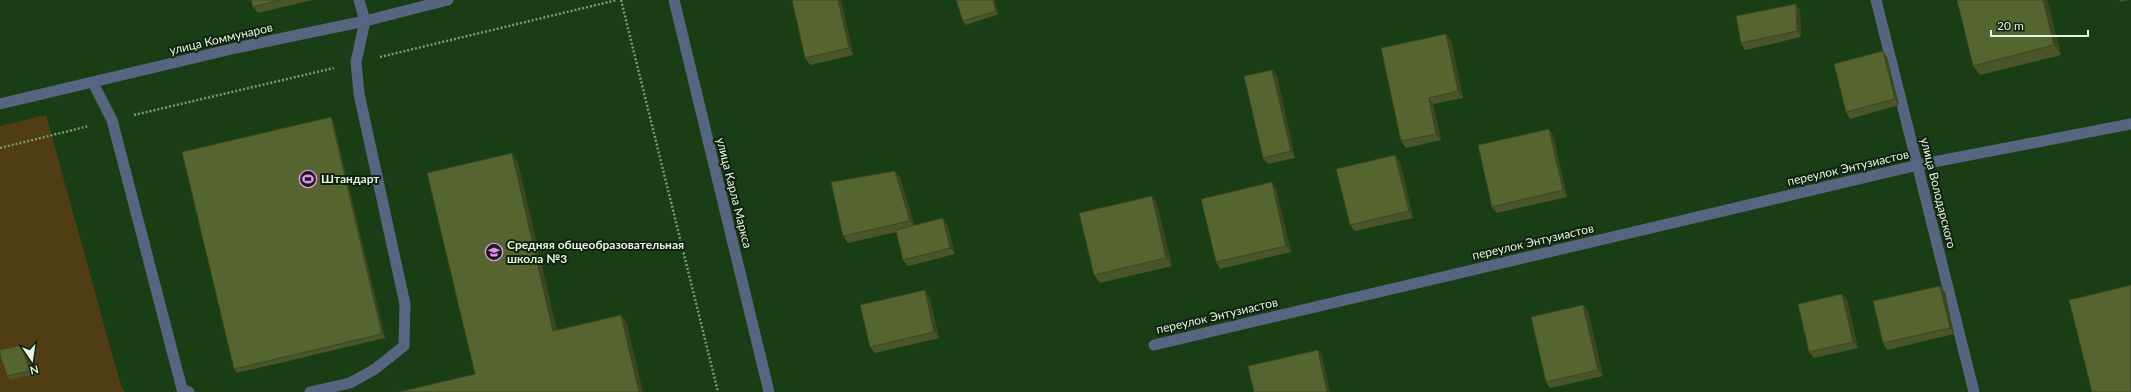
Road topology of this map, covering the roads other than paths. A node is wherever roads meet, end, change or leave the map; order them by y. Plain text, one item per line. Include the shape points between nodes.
1 (359, 0) edge
2 (448, 0) edge
3 (674, 0) edge
4 (1876, 0) edge
5 (365, 21) junction
6 (93, 83) junction
7 (0, 104) edge
8 (2131, 124) edge
9 (1918, 165) junction
10 (1154, 344) dead end
11 (189, 392) edge
12 (310, 392) edge
13 (769, 392) edge
14 (1974, 392) edge

1 - 5 street
2 - 5 street, улица Коммунаров
3 - 13 street, улица Карла Маркса
4 - 9 street, улица Володарского
5 - 6 street, улица Коммунаров via 236,48
5 - 12 street via 356,62 359,94 405,304 404,346 375,369 350,383
6 - 7 street, улица Коммунаров
6 - 11 street via 112,120 182,389
8 - 9 street, переулок Энтузиастов
9 - 10 street, переулок Энтузиастов
9 - 14 street, улица Володарского

